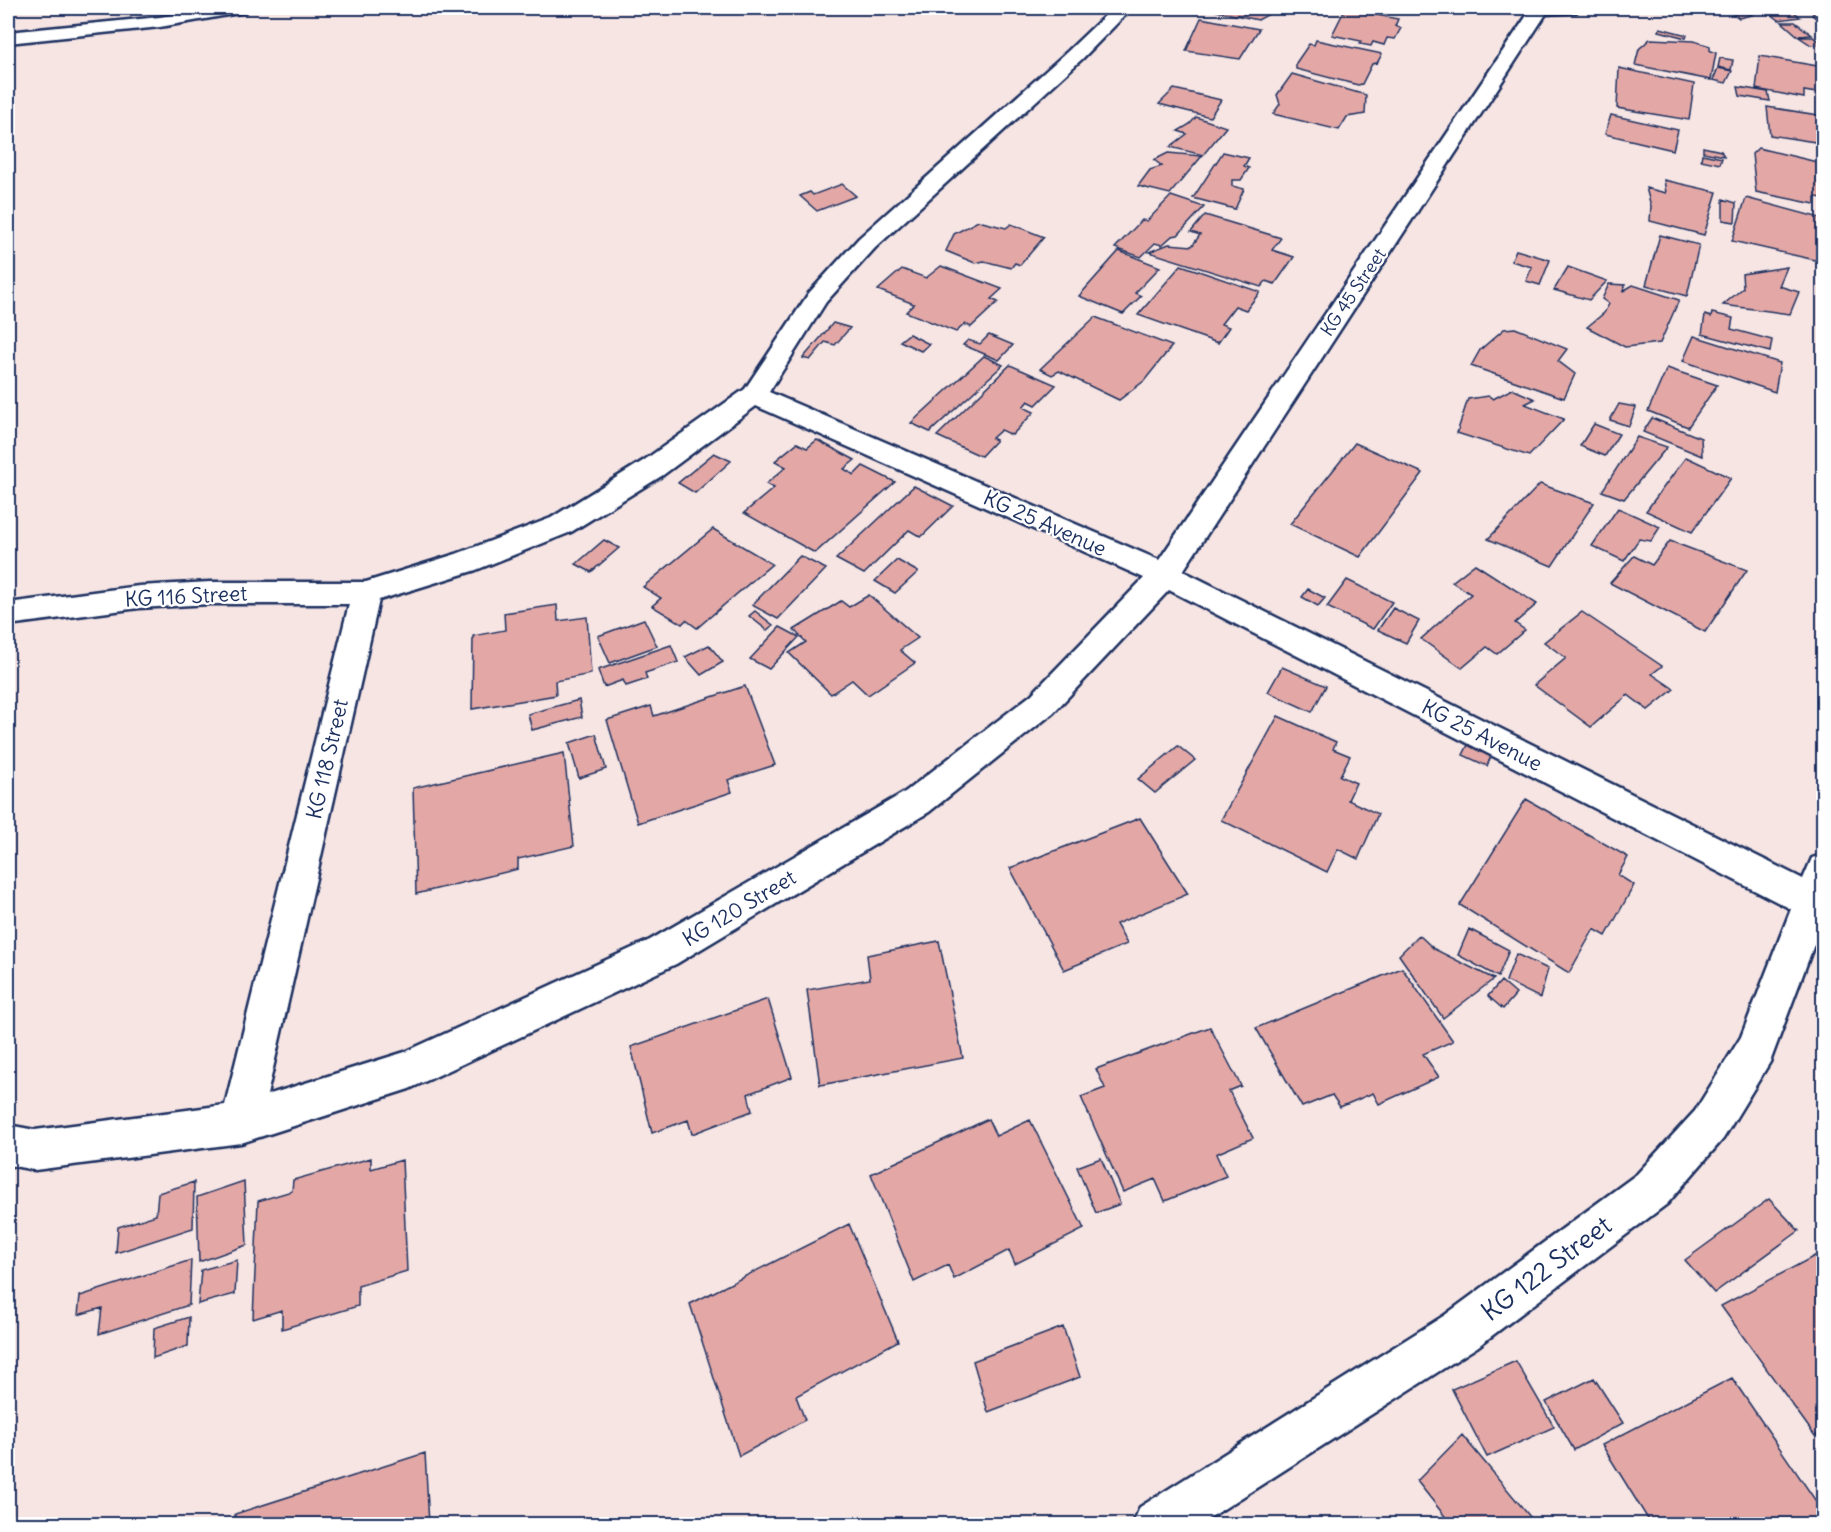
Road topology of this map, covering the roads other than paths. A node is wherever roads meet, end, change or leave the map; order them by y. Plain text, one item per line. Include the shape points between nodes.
1 (240, 8) edge
2 (1123, 8) edge
3 (1539, 8) edge
4 (1570, 8) edge
5 (8, 38) edge
6 (754, 395) junction
7 (1164, 575) junction
8 (366, 593) junction
9 (8, 614) edge
10 (1817, 885) edge
11 (241, 1123) junction
12 (8, 1145) edge
13 (1157, 1524) edge

1 - 5 street via 128,26 55,23
2 - 6 street via 867,243 817,298
3 - 4 street
3 - 7 street, KG 45 Street
6 - 7 street, KG 25 Avenue
6 - 8 street via 653,468 561,525 466,562
7 - 10 street, KG 25 Avenue
7 - 11 street, KG 120 Street via 1042,704 907,808 663,952 409,1070
8 - 9 street, KG 116 Street via 139,597
8 - 11 street, KG 118 Street
10 - 13 street, KG 122 Street via 1756,1049 1709,1125 1652,1189 1461,1331
11 - 12 street via 35,1150

